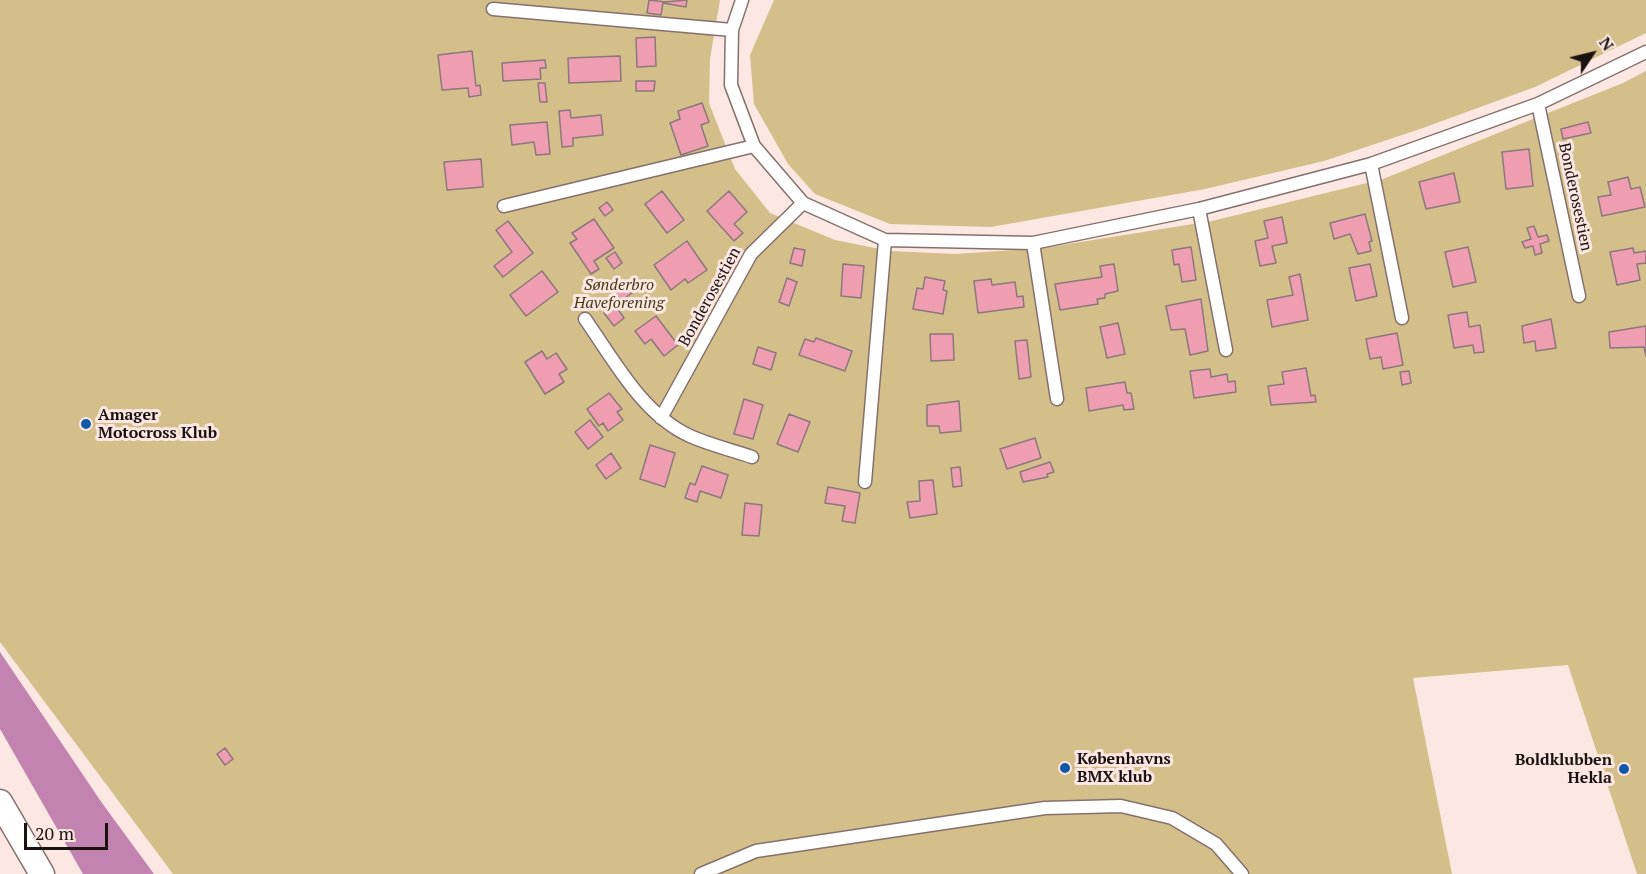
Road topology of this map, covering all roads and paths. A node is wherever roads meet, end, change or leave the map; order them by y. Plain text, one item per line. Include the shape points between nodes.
1 (742, 0) edge
2 (493, 9) dead end
3 (732, 30) junction
4 (1646, 52) edge
5 (1538, 104) junction
6 (754, 146) junction
7 (1371, 164) junction
8 (802, 203) junction
9 (504, 207) dead end
10 (1199, 209) junction
11 (885, 240) junction
12 (1033, 243) junction
13 (1579, 296) dead end
14 (1402, 318) dead end
15 (585, 319) dead end
16 (1226, 350) dead end
17 (1057, 399) dead end
18 (661, 418) junction
19 (752, 457) dead end
20 (865, 482) dead end
21 (0, 802) edge
22 (42, 874) edge
23 (701, 874) edge
24 (1242, 874) edge

1 - 3 lane
2 - 3 lane
3 - 6 lane via 732,85
4 - 5 lane
5 - 7 lane
5 - 13 lane, Bonderosestien
6 - 8 lane
6 - 9 lane
7 - 10 lane
7 - 14 lane
8 - 11 lane
8 - 18 lane, Bonderosestien via 751,254
10 - 12 lane
10 - 16 lane
11 - 12 lane
11 - 20 lane
12 - 17 lane
15 - 18 lane
18 - 19 lane via 689,436
21 - 22 street
23 - 24 lane via 756,851 1045,808 1121,806 1172,818 1216,844

